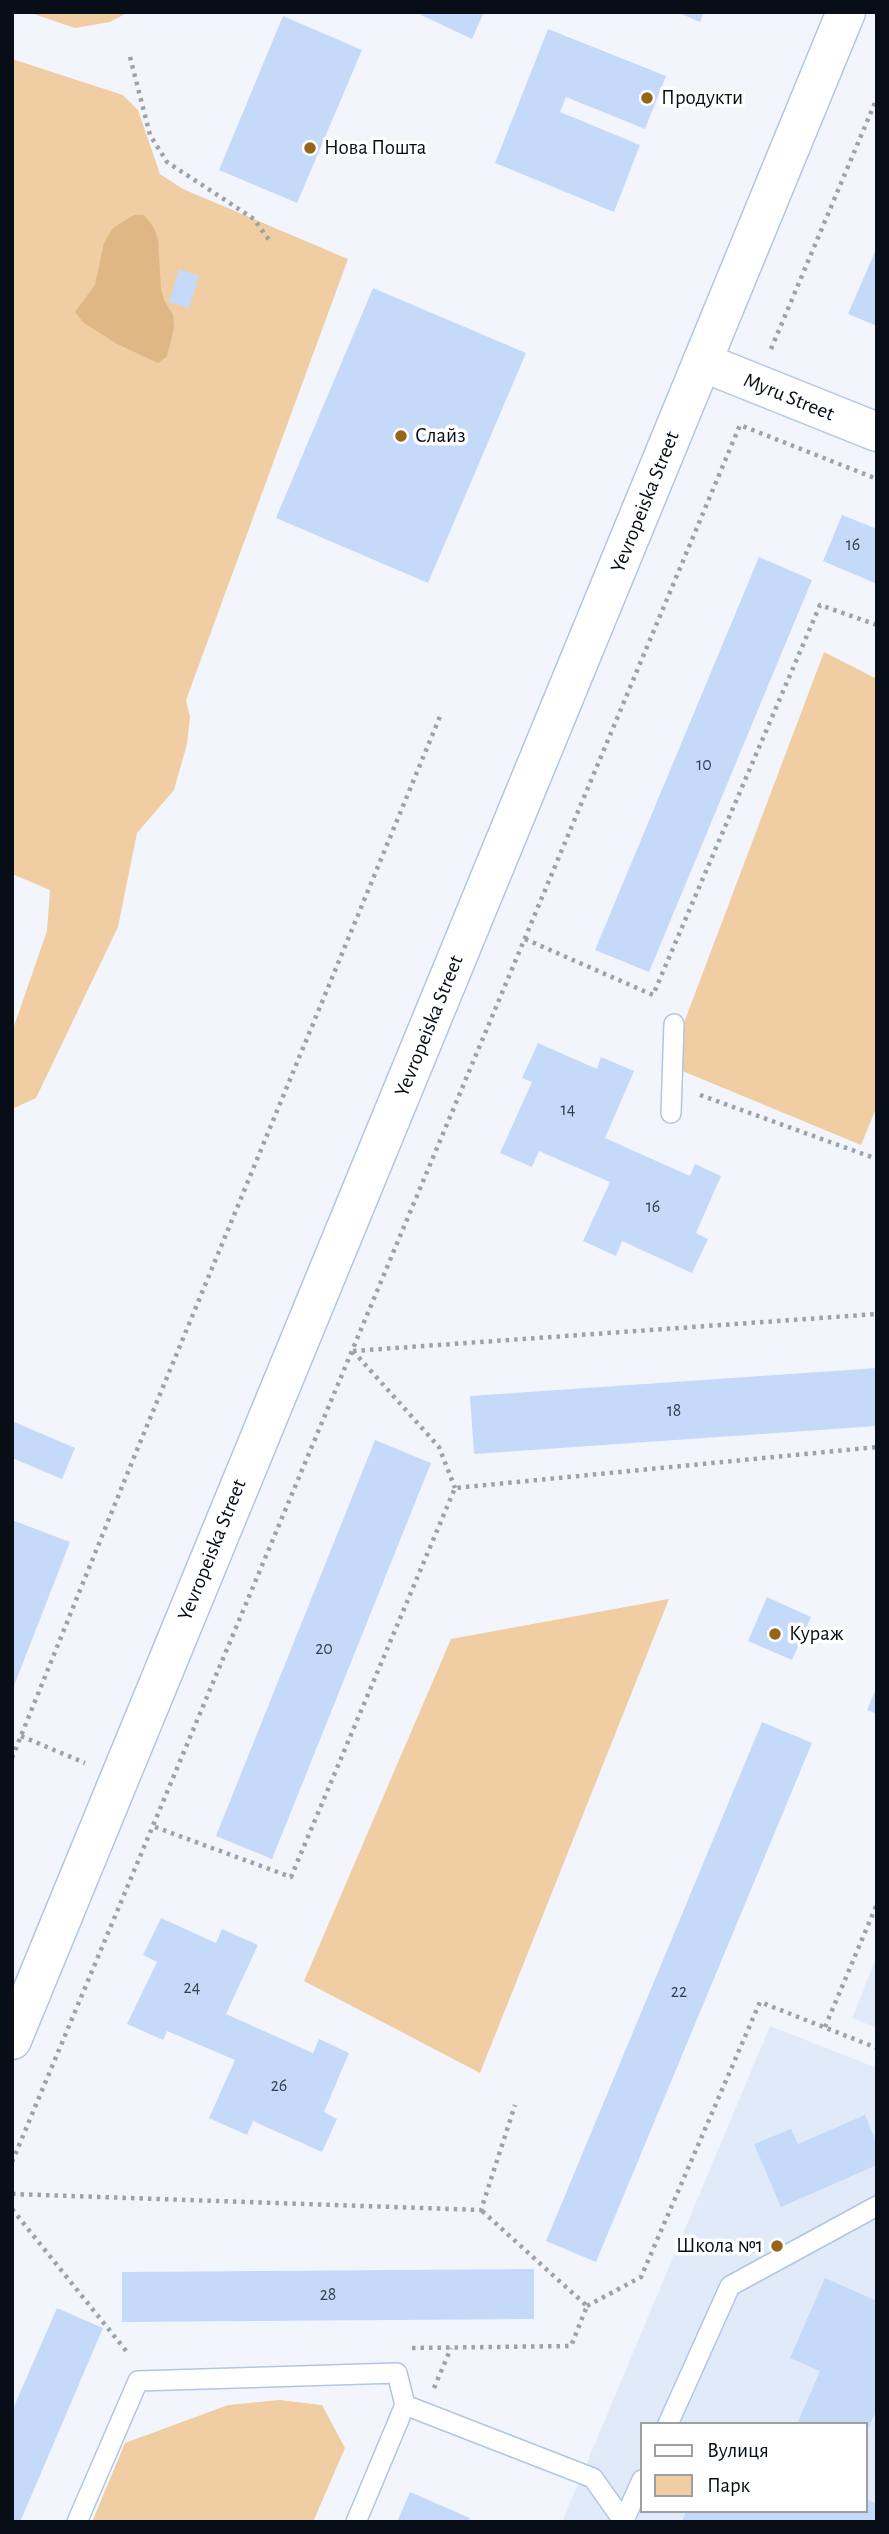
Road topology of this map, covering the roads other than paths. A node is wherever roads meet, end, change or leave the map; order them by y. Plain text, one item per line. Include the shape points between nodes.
1 (846, 12) edge
2 (702, 362) junction
3 (877, 432) edge
4 (674, 1024) dead end
5 (671, 1113) dead end
6 (12, 2040) edge
7 (877, 2207) edge
8 (405, 2405) junction
9 (669, 2422) edge
10 (640, 2485) edge
11 (624, 2521) edge
12 (78, 2522) edge
13 (356, 2522) edge

1 - 2 street, Yevropeiska Street
2 - 3 street, Myru Street
2 - 6 street, Yevropeiska Street
4 - 5 lane
7 - 9 lane via 730,2286
8 - 11 lane via 593,2478
8 - 12 lane via 397,2373 138,2381
8 - 13 lane
10 - 11 lane

